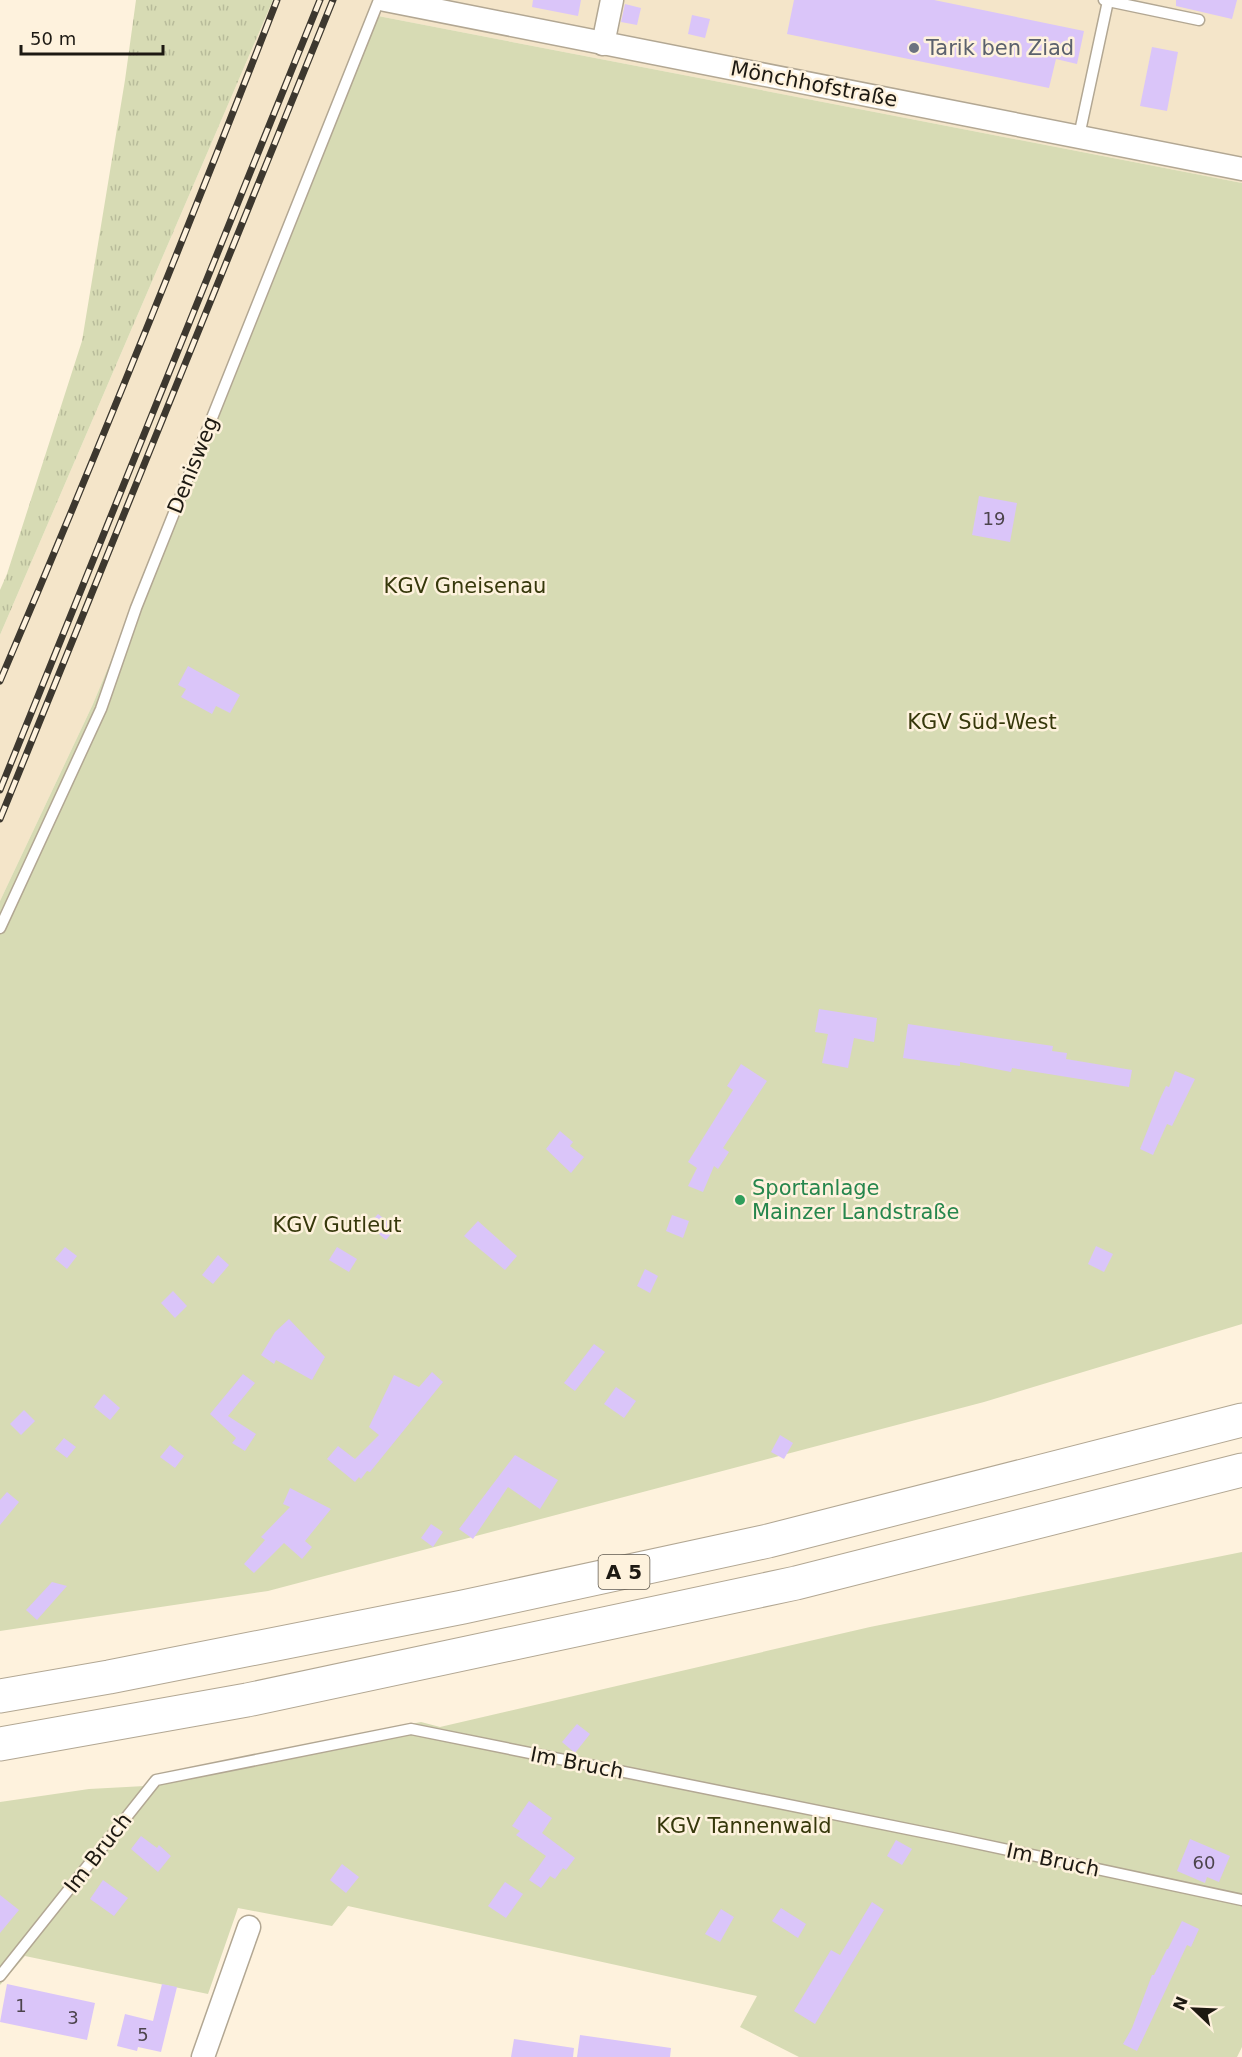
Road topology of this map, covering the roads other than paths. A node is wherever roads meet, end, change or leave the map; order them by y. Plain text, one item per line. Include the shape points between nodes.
1 (379, 0) edge
2 (385, 0) edge
3 (612, 0) edge
4 (1106, 0) edge
5 (433, 5) edge
6 (1199, 20) dead end
7 (603, 44) junction
8 (1079, 136) junction
9 (1242, 170) edge
10 (0, 928) edge
11 (1242, 1420) edge
12 (1242, 1470) edge
13 (0, 1696) edge
14 (0, 1744) edge
15 (1242, 1900) edge
16 (249, 1927) dead end
17 (0, 1976) edge
18 (203, 2057) edge

1 - 10 lane, Denisweg via 136,608 101,709
2 - 5 street, Mönchhofstraße
3 - 7 street
4 - 6 lane
4 - 8 lane
5 - 7 street, Mönchhofstraße
7 - 8 street, Mönchhofstraße
8 - 9 street, Mönchhofstraße
11 - 13 highway, A 5 via 768,1541 463,1607
12 - 14 highway, A 5 via 796,1583 247,1701
15 - 17 lane, Im Bruch via 411,1729 156,1780
16 - 18 street

